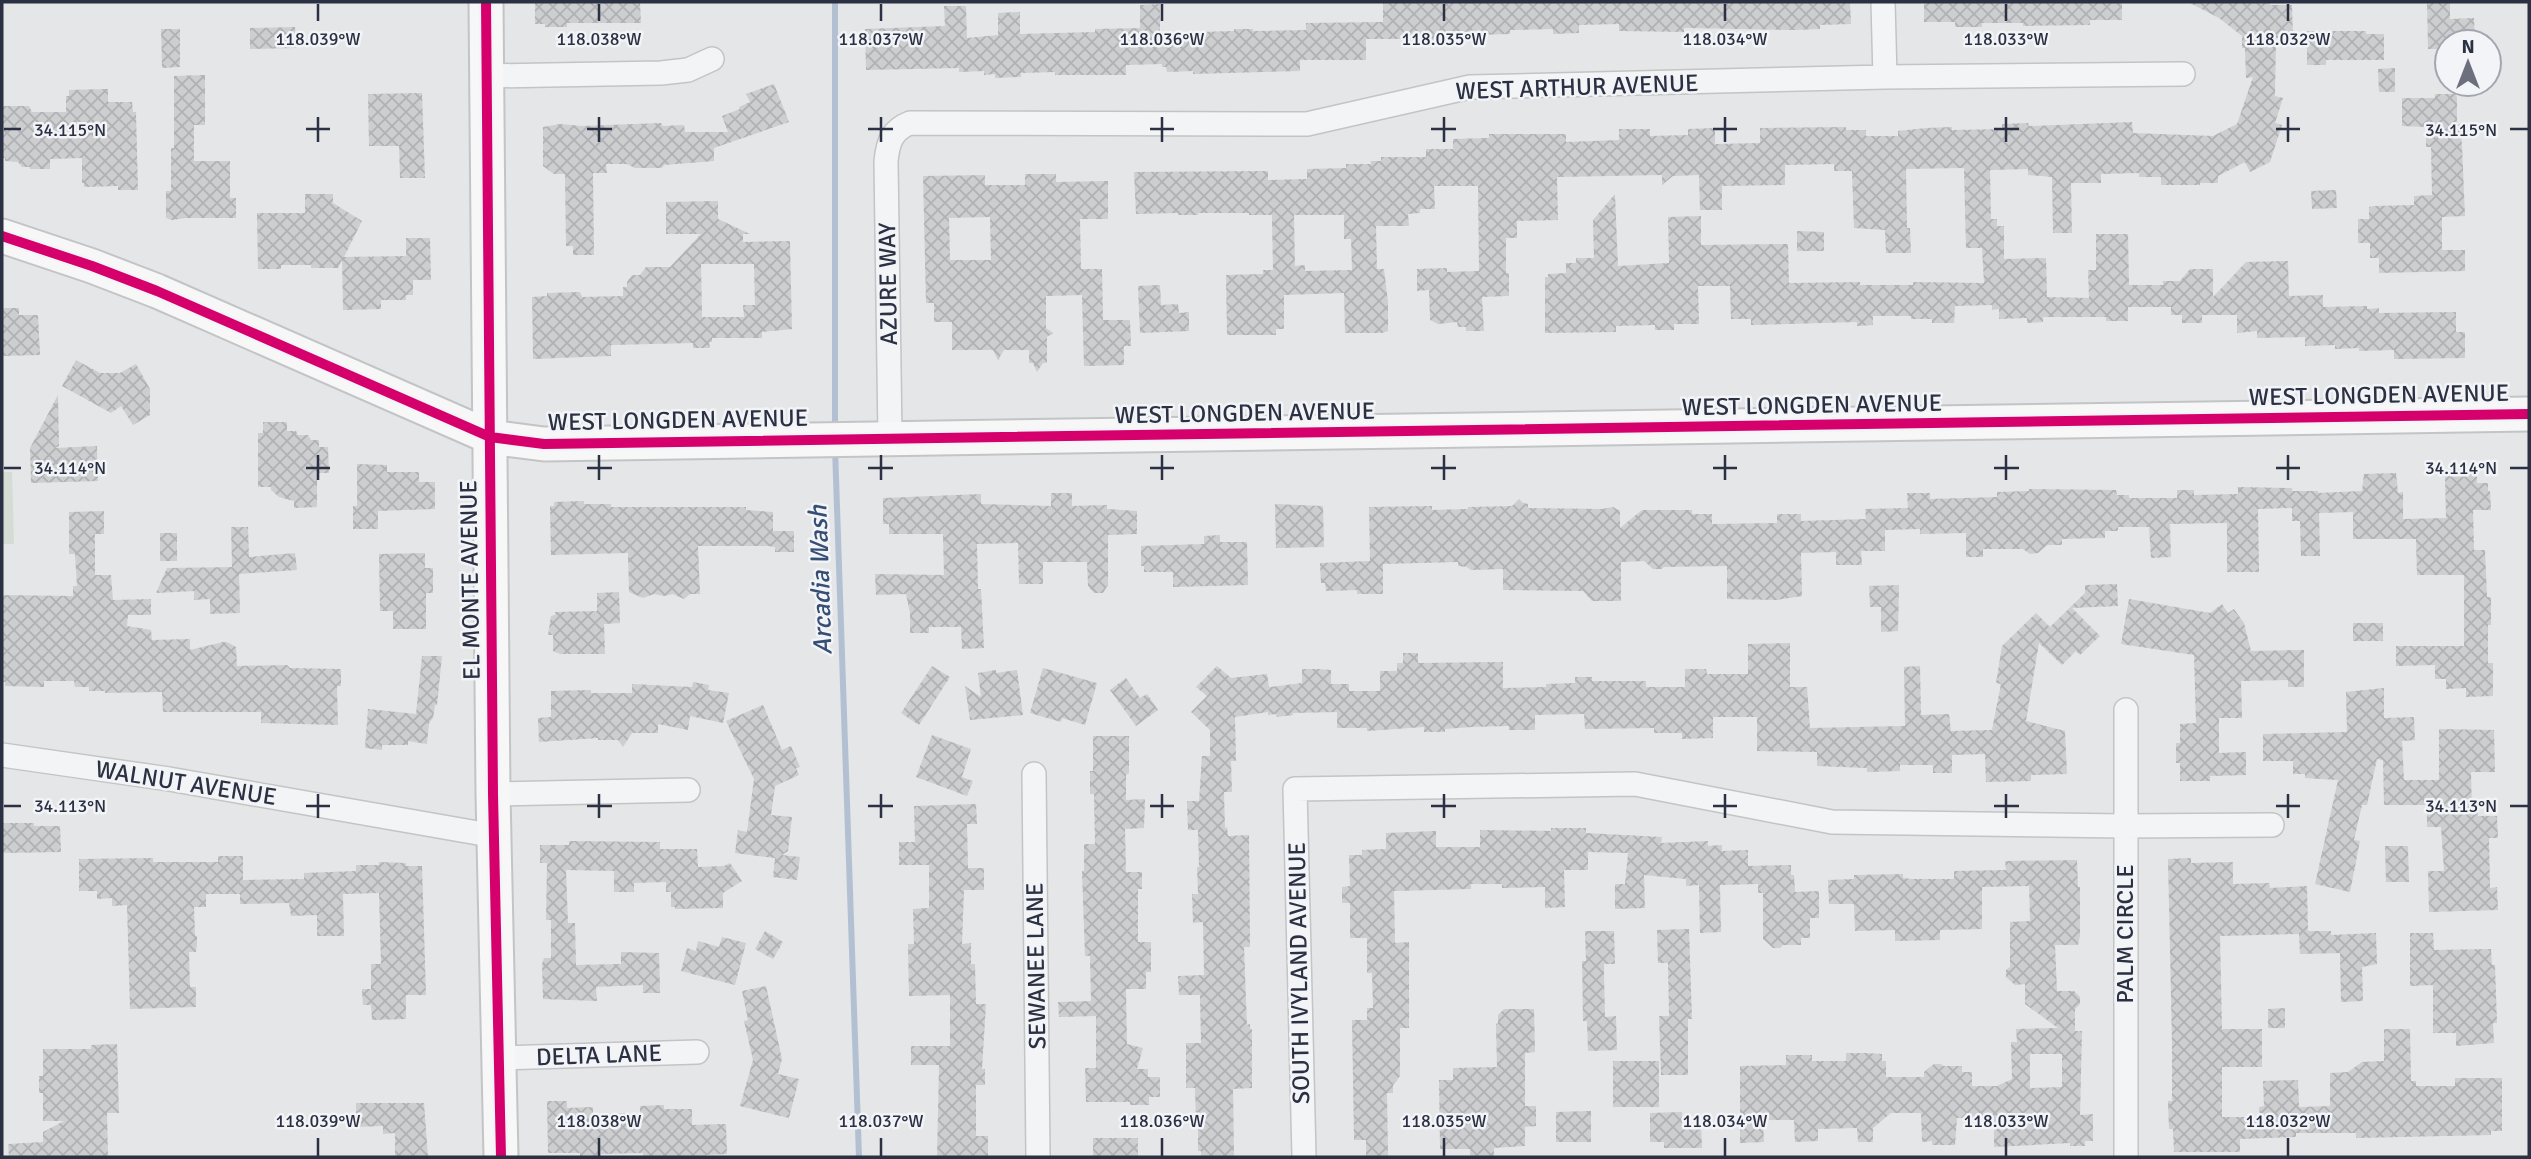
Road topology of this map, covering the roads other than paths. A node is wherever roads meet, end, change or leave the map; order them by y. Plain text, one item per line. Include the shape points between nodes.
1 (486, 2) edge
2 (1883, 2) edge
3 (712, 59) dead end
4 (2183, 74) dead end
5 (487, 76) junction
6 (1885, 77) junction
7 (894, 132) joint
8 (2, 236) edge
9 (2529, 414) edge
10 (490, 437) junction
11 (890, 438) junction
12 (2126, 710) dead end
13 (2, 755) edge
14 (1034, 774) dead end
15 (688, 790) dead end
16 (493, 794) junction
17 (2272, 825) dead end
18 (2124, 826) junction
19 (495, 836) junction
20 (698, 1052) dead end
21 (500, 1058) junction
22 (501, 1157) edge
23 (1038, 1157) edge
24 (1304, 1157) edge
25 (2126, 1157) edge

1 - 5 street, EL MONTE AVENUE
2 - 6 street
3 - 5 street via 688,70 662,73
4 - 6 street, WEST ARTHUR AVENUE
5 - 10 street, EL MONTE AVENUE
6 - 7 street, WEST ARTHUR AVENUE via 1470,87 1307,124 921,122
7 - 11 street, AZURE WAY via 887,149 886,179
8 - 10 street, WEST LONGDEN AVENUE via 157,291
9 - 11 street, WEST LONGDEN AVENUE
10 - 11 street, WEST LONGDEN AVENUE via 544,444
10 - 16 street, EL MONTE AVENUE
12 - 18 street, PALM CIRCLE
13 - 19 street, WALNUT AVENUE via 170,779
14 - 23 street, SEWANEE LANE
15 - 16 street
16 - 19 street, EL MONTE AVENUE
17 - 18 street
18 - 24 street, SOUTH IVYLAND AVENUE via 1832,822 1635,785 1295,789
18 - 25 street, PALM CIRCLE
19 - 21 street, EL MONTE AVENUE
20 - 21 street, DELTA LANE
21 - 22 street, EL MONTE AVENUE

